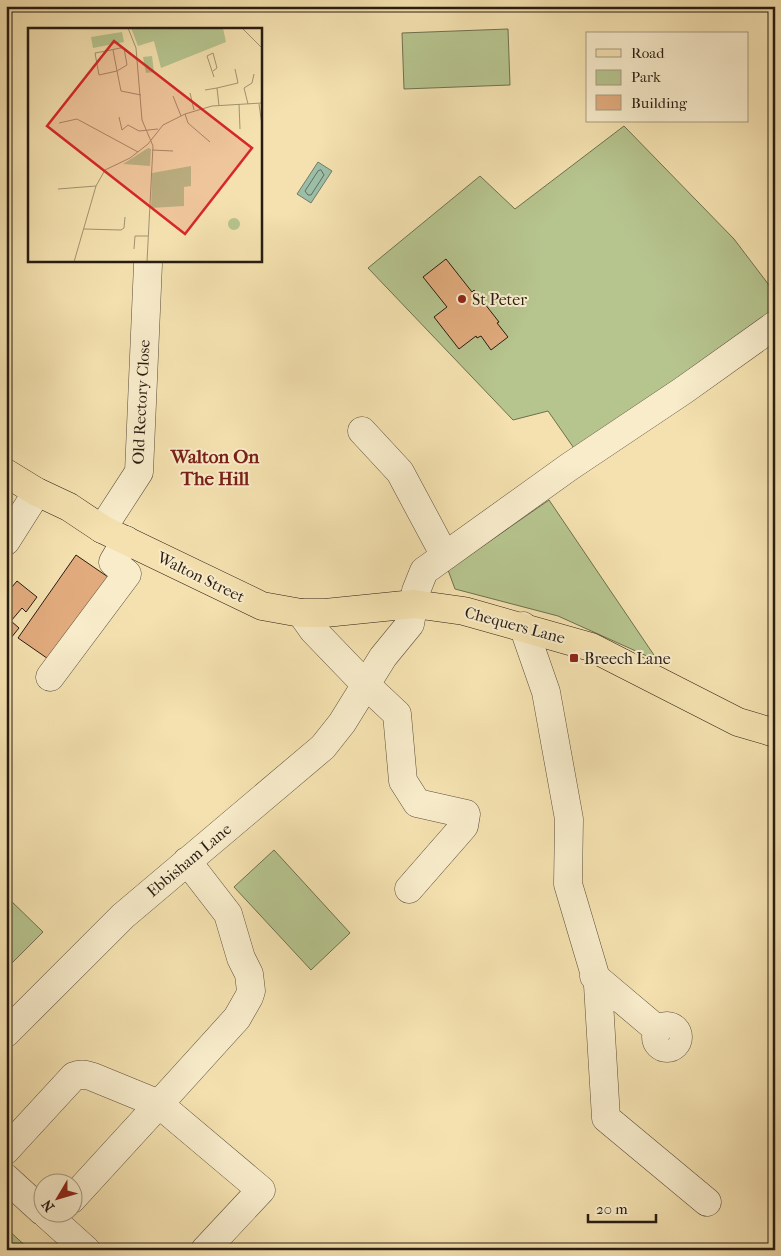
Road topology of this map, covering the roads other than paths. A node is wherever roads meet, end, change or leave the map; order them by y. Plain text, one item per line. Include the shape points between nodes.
1 (148, 264) dead end
2 (775, 325) edge
3 (362, 431) dead end
4 (6, 474) edge
5 (37, 492) junction
6 (102, 529) junction
7 (126, 540) junction
8 (6, 541) edge
9 (445, 556) junction
10 (414, 604) junction
11 (301, 613) junction
12 (523, 626) junction
13 (50, 677) dead end
14 (365, 684) junction
15 (775, 733) edge
16 (188, 861) junction
17 (409, 889) dead end
18 (594, 976) junction
19 (658, 1030) dead end
20 (6, 1033) edge
21 (159, 1104) junction
22 (6, 1150) edge
23 (6, 1178) edge
24 (82, 1188) edge
25 (32, 1200) edge
26 (707, 1202) dead end
27 (59, 1224) edge
28 (86, 1250) edge
29 (205, 1250) edge

1 - 6 street, Old Rectory Close via 138,472
2 - 9 street
3 - 9 street via 400,472
4 - 5 main road, Walton Street
5 - 6 main road, Walton Street via 69,507
5 - 8 street
6 - 7 main road, Walton Street
7 - 11 main road, Walton Street via 262,606
7 - 13 street via 113,562 127,574
9 - 10 street via 424,571
10 - 11 main road, Walton Street
10 - 12 main road, Chequers Lane via 464,611
10 - 14 street, Ebbisham Lane via 410,624
11 - 14 street
12 - 15 main road, Chequers Lane via 591,647 738,722
12 - 18 street via 546,692 569,819 568,884
14 - 16 street, Ebbisham Lane via 323,748
14 - 17 street via 397,714 403,781 416,803 466,814 464,826
16 - 20 street, Ebbisham Lane via 123,916
16 - 21 street via 228,914 248,974 250,997 237,1018
18 - 19 street
18 - 26 street via 598,985 606,1118
21 - 22 street via 78,1074
21 - 24 street
21 - 29 street via 260,1190
23 - 25 street
27 - 28 street

